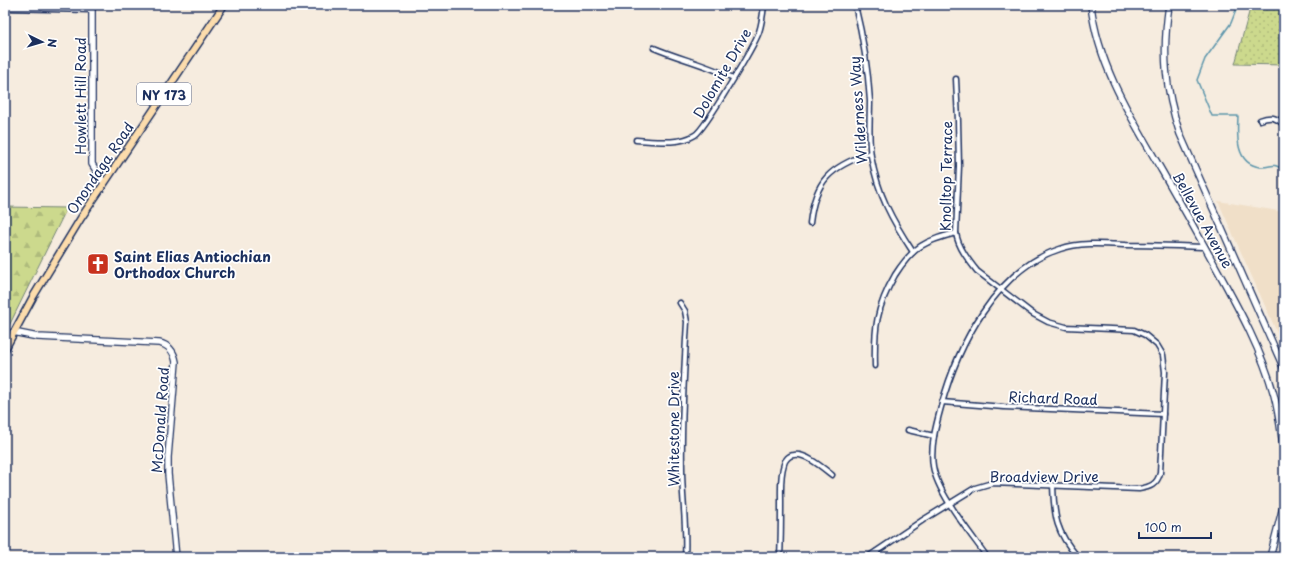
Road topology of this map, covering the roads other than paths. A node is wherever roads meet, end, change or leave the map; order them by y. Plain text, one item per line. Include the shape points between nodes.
1 (224, 5) edge
2 (764, 5) edge
3 (855, 5) edge
4 (1091, 5) edge
5 (1169, 5) edge
6 (5, 8) edge
7 (92, 8) edge
8 (654, 48) dead end
9 (733, 78) junction
10 (956, 79) dead end
11 (1260, 120) dead end
12 (1284, 125) edge
13 (636, 140) dead end
14 (870, 153) junction
15 (104, 183) junction
16 (810, 223) dead end
17 (956, 233) junction
18 (1205, 247) junction
19 (913, 252) junction
20 (1001, 289) junction
21 (680, 303) dead end
22 (14, 332) junction
23 (5, 349) edge
24 (874, 366) dead end
25 (1284, 369) edge
26 (942, 402) junction
27 (1163, 414) junction
28 (908, 430) dead end
29 (934, 436) junction
30 (1284, 452) edge
31 (1160, 473) joint
32 (832, 475) dead end
33 (1053, 484) junction
34 (950, 503) junction
35 (1284, 503) edge
36 (876, 552) junction
37 (176, 557) edge
38 (685, 557) edge
39 (780, 557) edge
40 (868, 557) edge
41 (880, 557) edge
42 (987, 557) edge
43 (1078, 557) edge
44 (1270, 557) edge

1 - 15 main road, Onondaga Road / NY 173
2 - 9 street, Dolomite Drive via 759,33
3 - 14 street, Wilderness Way via 863,34 868,76
4 - 18 street, Bellevue Avenue via 1099,44 1112,80 1129,115
5 - 25 street via 1166,68 1174,116
6 - 7 street
7 - 15 street, Howlett Hill Road via 92,164
8 - 9 street via 700,63
9 - 13 street, Dolomite Drive via 711,116 696,135 678,141
10 - 17 street, Knolltop Terrace via 959,166
11 - 12 street via 1273,117
14 - 16 street via 843,164 826,178 814,199
14 - 19 street, Wilderness Way via 886,207
15 - 22 main road, Onondaga Road / NY 173
17 - 19 street via 931,241
17 - 20 street, Knolltop Terrace via 970,263
18 - 20 street via 1076,245 1034,260
18 - 30 street, Bellevue Avenue via 1252,337 1265,369 1274,396
19 - 24 street via 899,268 882,301 875,328
20 - 26 street via 986,308 959,355
20 - 27 street, Knolltop Terrace via 1033,314 1048,322 1066,327 1134,330 1152,340 1160,350 1165,363
21 - 38 street, Whitestone Drive via 687,322 682,416
22 - 23 main road, Onondaga Road / NY 173
22 - 37 street, McDonald Road via 38,337 159,343 172,350 176,362 168,474
26 - 27 street, Richard Road
26 - 29 street
27 - 31 street, Knolltop Terrace
28 - 29 street
29 - 34 street via 933,466 942,491
31 - 33 street, Broadview Drive via 1152,486 1139,488
32 - 39 street via 801,455 790,456 786,460 782,468 781,481
33 - 34 street, Broadview Drive via 992,483 975,488
33 - 43 street via 1057,524 1062,536
34 - 36 street, Broadview Drive
34 - 42 street
35 - 44 street
36 - 40 street, Broadview Drive
36 - 41 street

